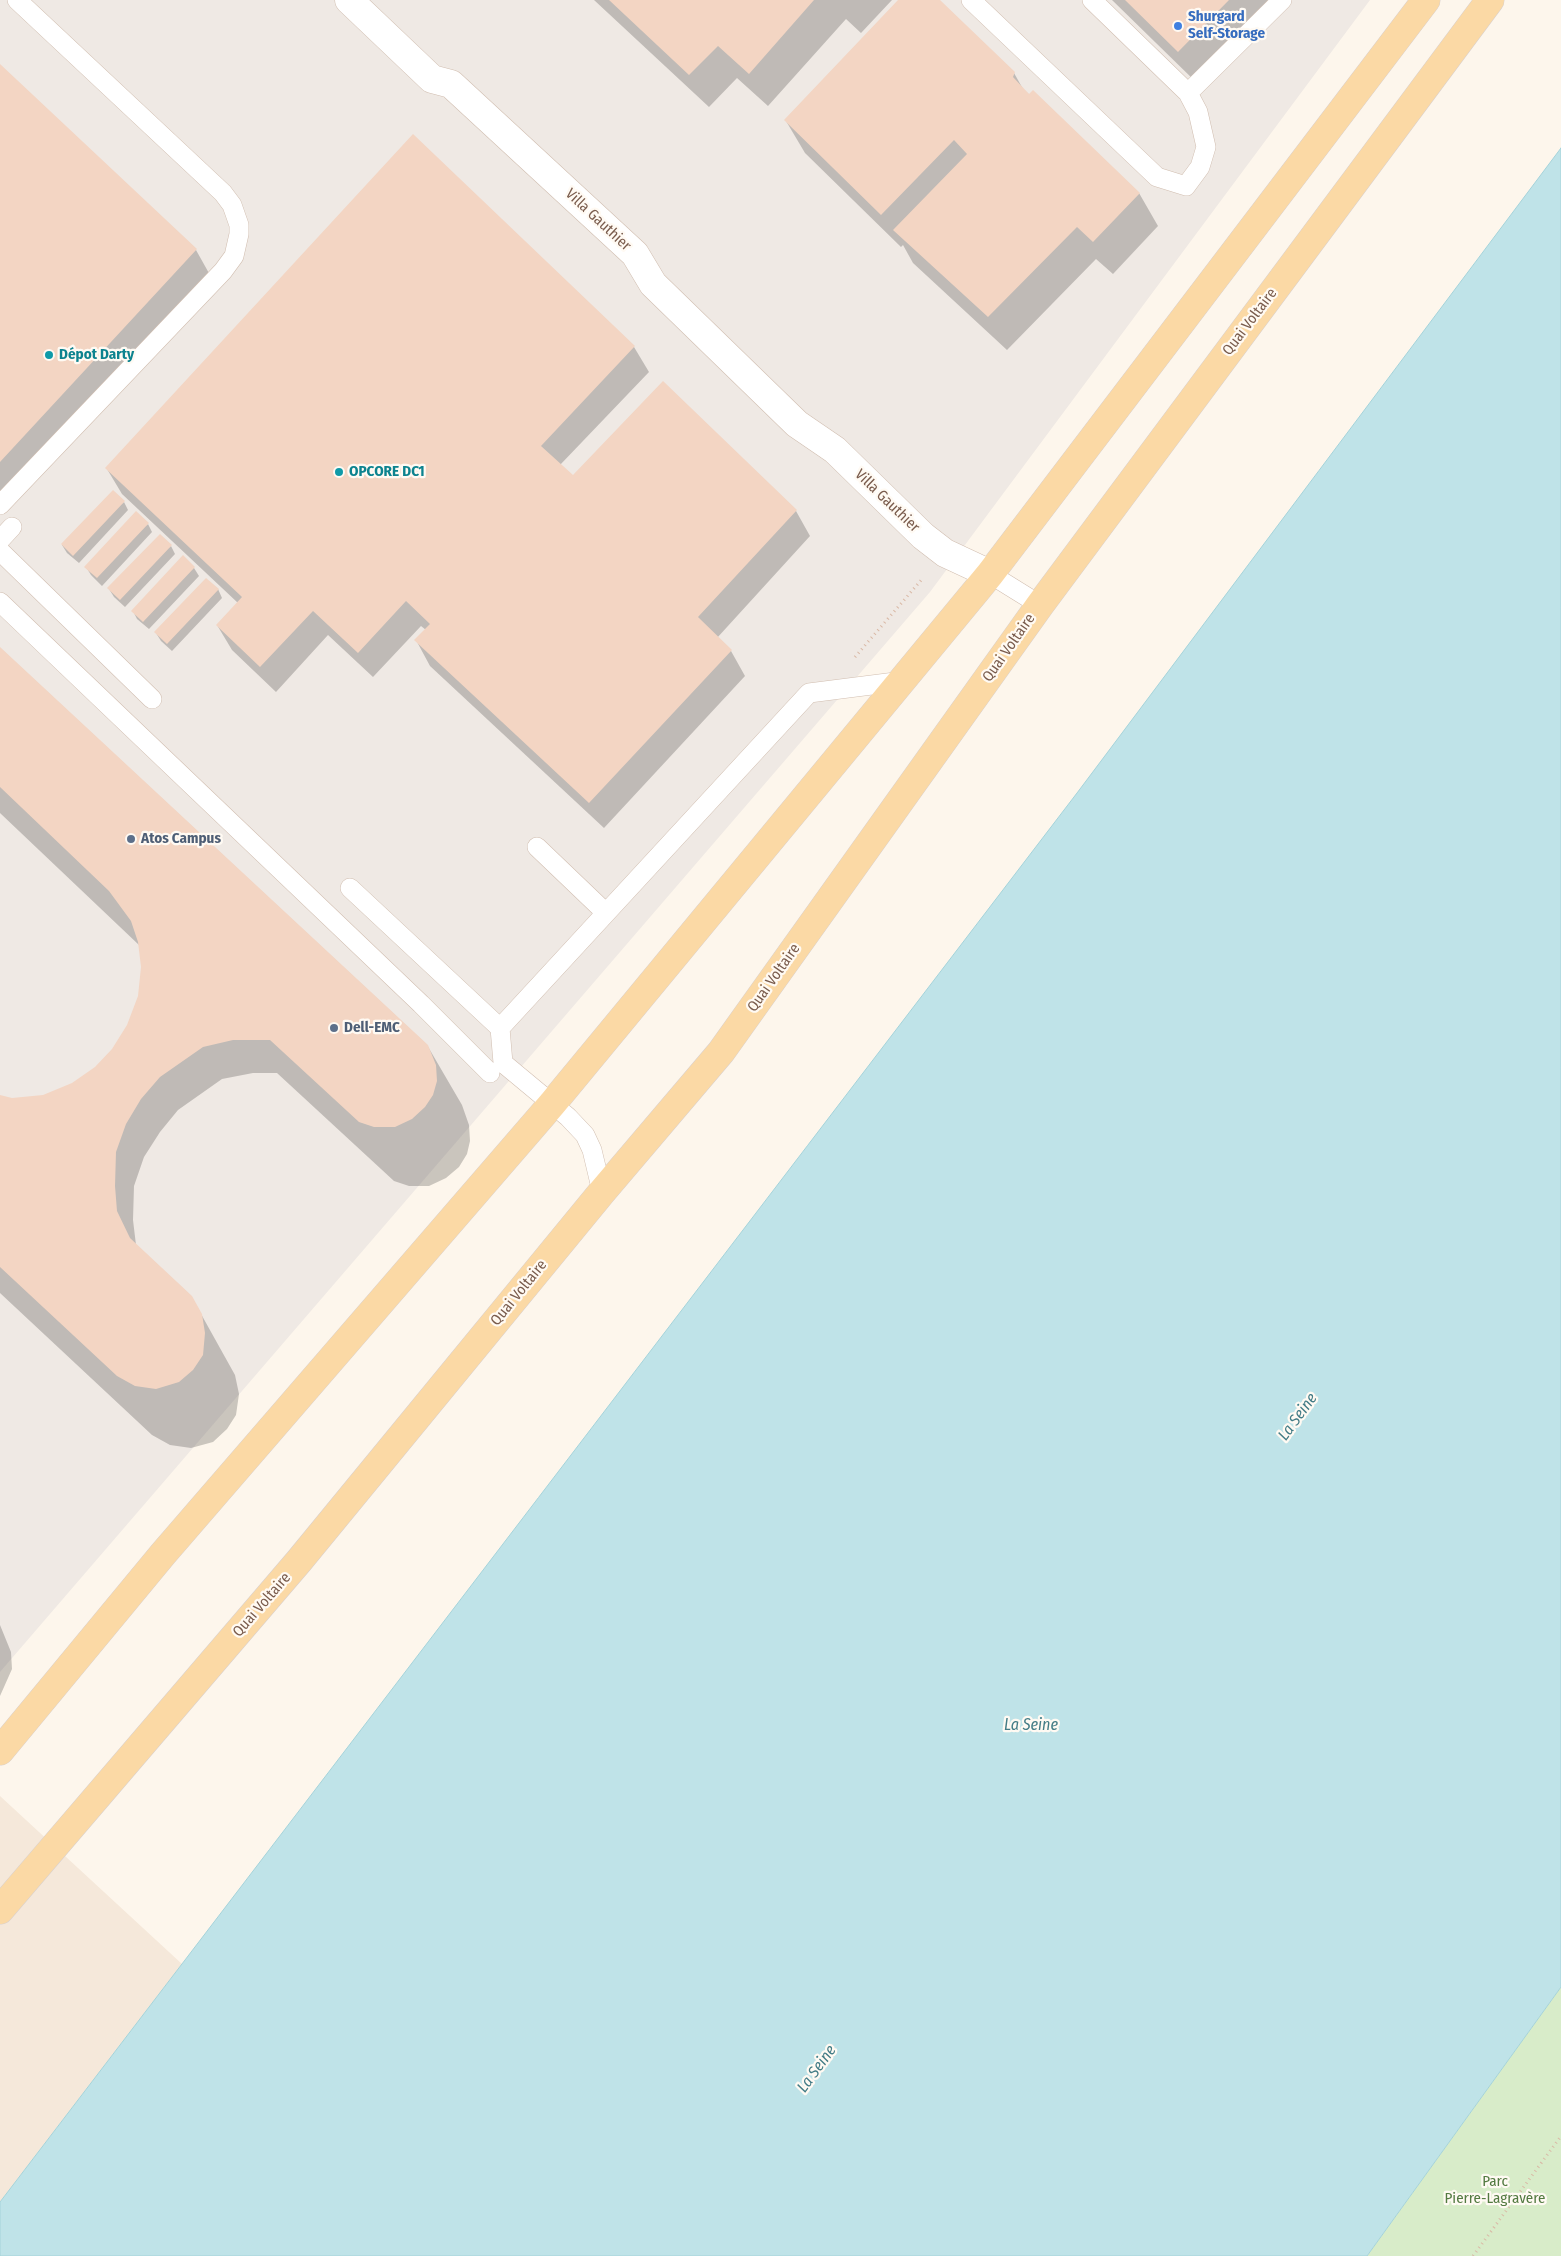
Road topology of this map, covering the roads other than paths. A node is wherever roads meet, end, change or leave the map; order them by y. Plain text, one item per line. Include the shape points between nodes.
1 (17, 0) edge
2 (349, 0) edge
3 (971, 0) edge
4 (1092, 0) edge
5 (1282, 0) edge
6 (1426, 0) edge
7 (1490, 0) edge
8 (1188, 93) junction
9 (0, 505) edge
10 (0, 552) edge
11 (990, 574) junction
12 (0, 602) edge
13 (1040, 605) junction
14 (902, 681) junction
15 (152, 699) dead end
16 (537, 847) dead end
17 (350, 888) dead end
18 (606, 914) junction
19 (500, 1028) junction
20 (490, 1073) dead end
21 (552, 1104) junction
22 (602, 1192) junction
23 (0, 1751) edge
24 (0, 1910) edge

1 - 9 lane via 224,193 232,204 239,234 234,256 223,271
2 - 11 street, Villa Gauthier via 432,79 452,84 636,254 653,284 797,424 835,450 944,553
3 - 8 lane via 1157,177 1186,186 1200,167 1206,147 1198,112
4 - 8 lane
5 - 8 lane
6 - 11 main road
7 - 13 main road, Quai Voltaire
10 - 15 lane
11 - 13 lane
11 - 14 main road
12 - 20 lane
13 - 22 main road, Quai Voltaire via 721,1052
14 - 18 lane via 809,693
14 - 21 main road
16 - 18 lane
17 - 19 lane
18 - 19 lane
19 - 21 lane via 503,1063
21 - 22 lane via 585,1135
21 - 23 main road via 163,1554
22 - 24 main road, Quai Voltaire via 300,1561

